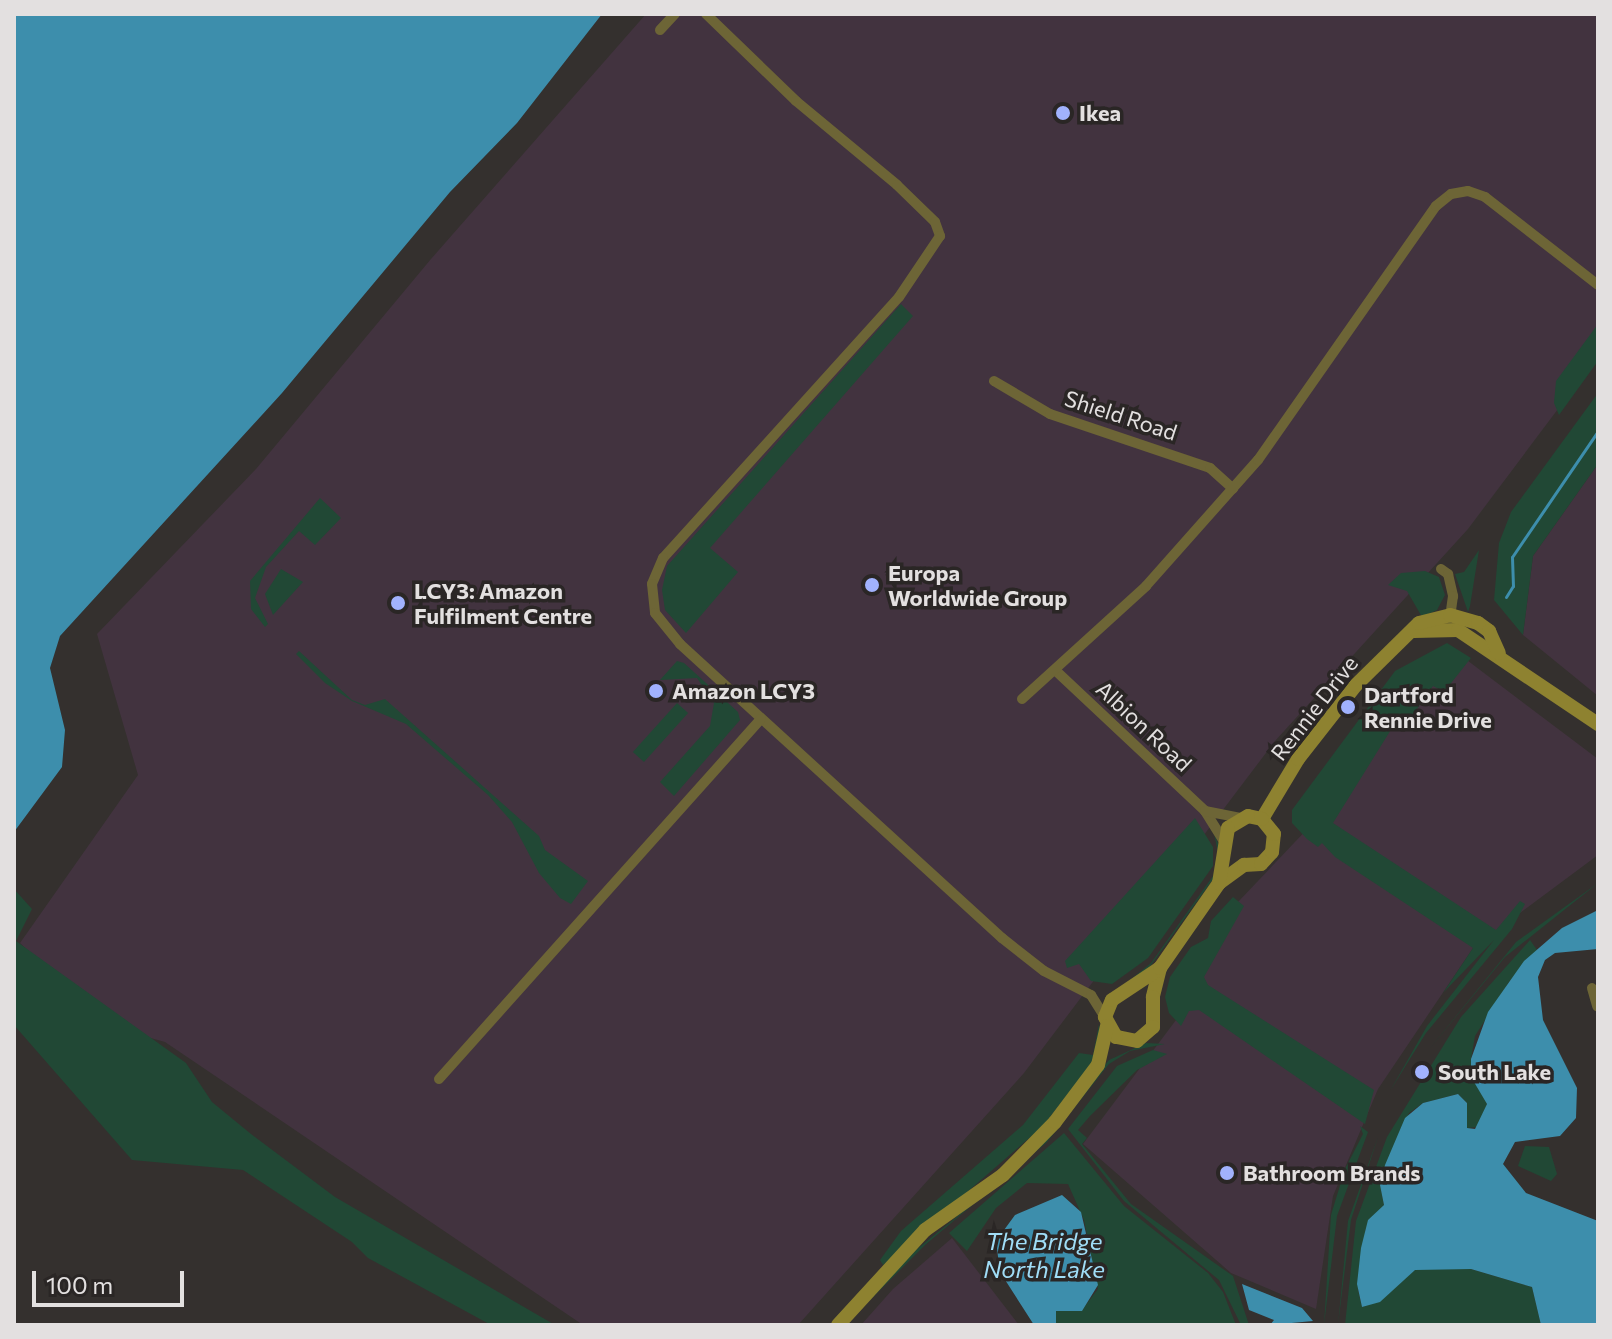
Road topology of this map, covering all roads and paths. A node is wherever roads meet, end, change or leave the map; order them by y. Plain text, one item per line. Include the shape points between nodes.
1 (675, 14) edge
2 (706, 14) edge
3 (660, 30) dead end
4 (1598, 285) edge
5 (994, 381) dead end
6 (1233, 489) junction
7 (1441, 569) dead end
8 (1450, 621) junction
9 (1055, 670) junction
10 (1022, 699) dead end
11 (761, 719) junction
12 (1598, 724) edge
13 (1205, 811) junction
14 (1240, 818) junction
15 (1262, 819) junction
16 (1226, 847) junction
17 (1244, 865) junction
18 (1219, 883) junction
19 (1160, 968) junction
20 (1592, 988) dead end
21 (1085, 992) junction
22 (1123, 993) junction
23 (1153, 1005) junction
24 (1598, 1007) edge
25 (1106, 1021) junction
26 (1130, 1042) junction
27 (1098, 1065) junction
28 (439, 1079) dead end
29 (838, 1325) edge

1 - 3 street
2 - 11 street via 796,101 906,194 935,222 940,236 899,297 656,569 652,600 662,626
4 - 6 street via 1485,197 1468,191 1451,194 1436,206
5 - 6 street, Shield Road via 1050,414 1210,468
6 - 9 street via 1146,586
7 - 8 street via 1448,574 1453,596
8 - 12 street
8 - 15 street, Rennie Drive via 1409,631 1356,685 1298,759
9 - 10 street
9 - 13 street, Albion Road
11 - 21 street via 1002,938 1044,971
11 - 28 street
13 - 14 street
13 - 16 street, Albion Road
14 - 15 street
14 - 16 street via 1228,828
15 - 17 street via 1274,834 1272,852 1261,864
16 - 17 street
16 - 18 street
17 - 18 street
18 - 19 street
19 - 22 street
19 - 23 street
20 - 24 street
21 - 22 street
21 - 25 street
22 - 23 street
22 - 25 street
23 - 26 street via 1153,1027
25 - 26 street via 1116,1037
25 - 27 street
26 - 27 street
27 - 29 street via 1077,1096 1003,1175 925,1230

